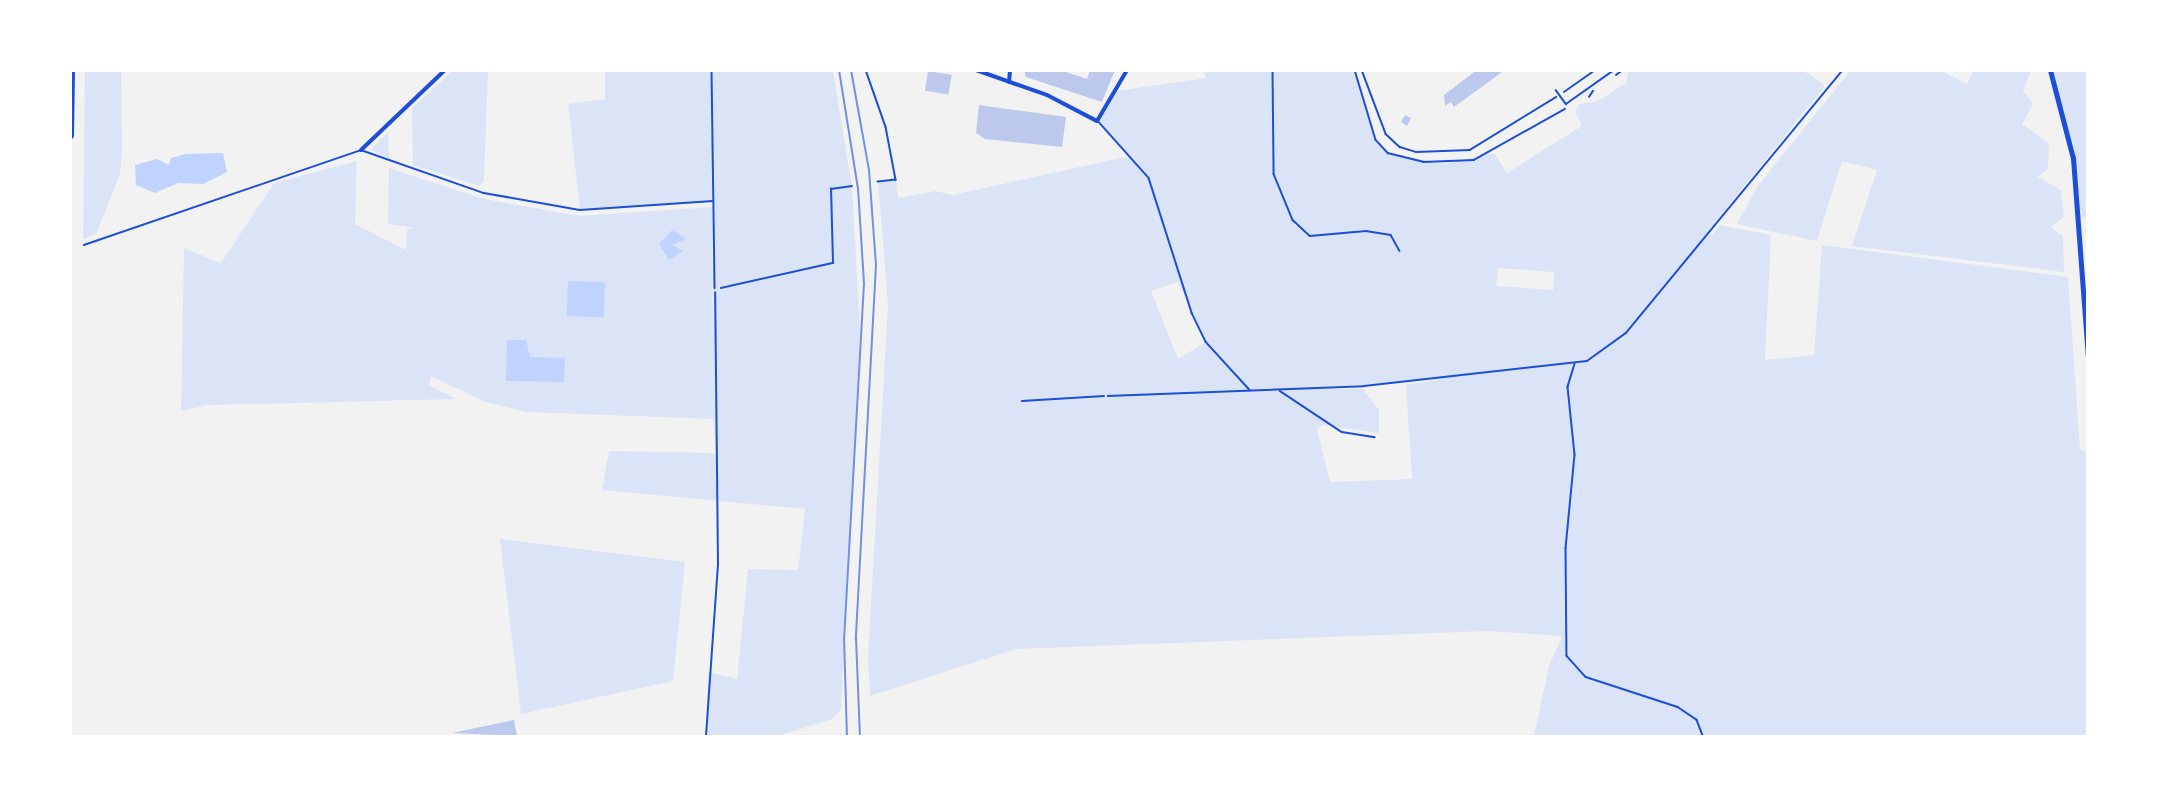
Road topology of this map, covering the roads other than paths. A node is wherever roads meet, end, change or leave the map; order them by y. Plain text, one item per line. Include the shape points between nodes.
1 (71, 70) edge
2 (445, 70) edge
3 (712, 70) edge
4 (976, 70) edge
5 (1010, 70) edge
6 (1127, 70) edge
7 (1614, 70) edge
8 (1843, 70) edge
9 (2050, 70) edge
10 (1009, 82) junction
11 (1556, 90) dead end
12 (1097, 121) junction
13 (70, 135) edge
14 (361, 150) junction
15 (713, 201) junction
16 (84, 245) dead end
17 (715, 288) road end
18 (2088, 358) edge
19 (1575, 364) junction
20 (1251, 391) junction
21 (1279, 391) junction
22 (1108, 396) road end
23 (1375, 437) dead end
24 (1703, 736) edge

1 - 13 highway
2 - 14 street
3 - 15 lane
4 - 10 street
5 - 10 street
6 - 12 street
7 - 11 lane via 1564,102
8 - 19 lane via 1626,333 1599,355
9 - 18 main road via 2073,158
10 - 12 street
12 - 20 lane via 1149,178 1192,314 1206,342
14 - 15 lane via 484,193 580,210
14 - 16 lane
15 - 17 lane
19 - 21 lane via 1455,378
19 - 24 lane via 1568,387 1575,455 1566,548 1567,656 1586,676 1683,710 1697,720
20 - 21 lane
20 - 22 lane
21 - 23 lane via 1342,432

